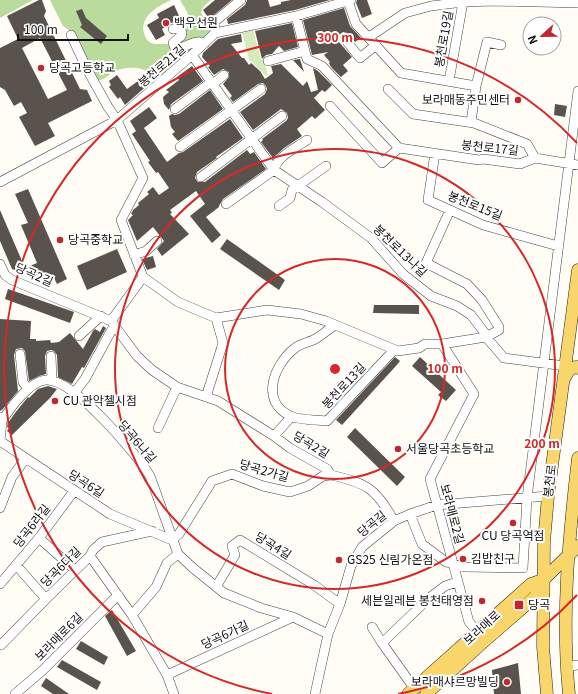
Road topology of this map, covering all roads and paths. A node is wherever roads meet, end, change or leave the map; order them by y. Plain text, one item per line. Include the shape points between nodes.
1 (241, 0) edge
2 (349, 1) edge
3 (469, 1) edge
4 (578, 3) edge
5 (296, 16) junction
6 (173, 29) dead end
7 (215, 33) junction
8 (71, 35) dead end
9 (369, 37) junction
10 (344, 38) dead end
11 (205, 43) junction
12 (376, 45) junction
13 (501, 45) dead end
14 (305, 51) junction
15 (192, 55) junction
16 (268, 61) dead end
17 (224, 75) dead end
18 (449, 81) junction
19 (212, 83) junction
20 (476, 86) junction
21 (261, 89) dead end
22 (388, 89) dead end
23 (578, 91) edge
24 (330, 106) dead end
25 (175, 108) dead end
26 (232, 110) junction
27 (282, 116) dead end
28 (117, 120) junction
29 (471, 122) junction
30 (252, 138) junction
31 (307, 140) dead end
32 (180, 147) dead end
33 (399, 148) junction
34 (435, 153) junction
35 (535, 158) junction
36 (573, 164) edge
37 (326, 166) dead end
38 (274, 170) junction
39 (201, 177) dead end
40 (0, 182) edge
41 (298, 186) junction
42 (226, 204) dead end
43 (279, 206) dead end
44 (450, 210) junction
45 (157, 241) dead end
46 (558, 246) junction
47 (134, 255) junction
48 (0, 264) edge
49 (578, 270) edge
50 (142, 277) junction
51 (576, 309) edge
52 (101, 316) junction
53 (216, 318) junction
54 (113, 324) junction
55 (335, 325) junction
56 (79, 336) dead end
57 (486, 337) junction
58 (442, 344) junction
59 (394, 350) junction
60 (20, 354) dead end
61 (51, 356) dead end
62 (544, 363) junction
63 (565, 366) junction
64 (578, 368) edge
65 (563, 380) junction
66 (52, 381) junction
67 (177, 387) junction
68 (28, 389) junction
69 (75, 392) junction
70 (206, 397) junction
71 (291, 417) junction
72 (1, 419) edge
73 (158, 428) dead end
74 (274, 436) junction
75 (0, 441) edge
76 (26, 458) junction
77 (578, 458) edge
78 (331, 475) junction
79 (74, 490) junction
80 (548, 496) junction
81 (527, 498) junction
82 (437, 505) junction
83 (0, 508) edge
84 (410, 514) junction
85 (394, 521) junction
86 (152, 531) junction
87 (39, 538) junction
88 (172, 540) junction
89 (578, 546) edge
90 (178, 554) junction
91 (90, 556) junction
92 (568, 556) junction
93 (16, 565) junction
94 (453, 565) junction
95 (75, 570) junction
96 (4, 573) edge
97 (543, 580) junction
98 (457, 582) junction
99 (0, 584) edge
100 (216, 587) junction
101 (118, 595) junction
102 (46, 599) junction
103 (340, 604) junction
104 (132, 615) junction
105 (293, 617) junction
106 (372, 627) dead end
107 (478, 632) junction
108 (328, 634) junction
109 (382, 643) junction
110 (1, 646) dead end
111 (572, 666) edge
112 (167, 675) junction
113 (411, 691) edge
114 (15, 694) edge
115 (174, 694) edge
116 (315, 694) edge
117 (426, 694) edge
118 (547, 694) edge
119 (569, 694) edge

1 - 7 street via 214,22
2 - 5 street
2 - 9 street via 356,24
3 - 4 street, 봉천로19길
3 - 9 street, 봉천로19길 via 405,12
3 - 18 street, 봉천로19길
5 - 7 street
5 - 14 street
6 - 11 street via 178,28 182,33 173,43 175,48 195,42
7 - 11 street, 봉천로21길
8 - 28 street via 88,71
9 - 12 street
10 - 12 street via 360,58
11 - 15 street, 봉천로21길
12 - 18 street via 401,73
13 - 20 street via 487,42
14 - 16 street
14 - 33 street via 307,58 322,66
15 - 19 street, 봉천로13나길
15 - 28 street, 봉천로21길
17 - 19 street
18 - 20 street
19 - 25 street
19 - 26 street, 봉천로13나길
20 - 29 street
21 - 26 street
22 - 29 street via 413,114
23 - 36 street
24 - 33 street via 382,163
26 - 30 street, 봉천로13나길
26 - 32 street
27 - 30 street
28 - 40 street, 봉천로21길
28 - 47 street via 143,178 121,220
29 - 35 street via 527,144
30 - 38 street, 봉천로13나길
30 - 39 street
31 - 38 street via 275,164
33 - 34 street, 봉천로17길
34 - 35 street, 봉천로17길 via 520,164
34 - 44 street, 봉천로15길 via 428,200
35 - 36 street, 봉천로17길
36 - 46 street
37 - 41 street
38 - 41 street, 봉천로13나길
38 - 42 street
41 - 43 street via 292,190 290,198
41 - 57 street, 봉천로13나길 via 371,238 416,285 431,296 457,306 471,315
44 - 46 street, 봉천로15길 via 483,225
44 - 57 street via 426,263 467,284 482,300 499,327
45 - 47 street via 146,251
46 - 62 street
47 - 50 street
48 - 52 street, 당곡2길 via 5,275 12,280
49 - 51 main road, 봉천로
50 - 53 street via 178,302
50 - 54 street
51 - 63 main road, 봉천로
52 - 54 street, 당곡2길
52 - 56 street
53 - 55 street via 267,310 301,314
53 - 70 street via 223,343
54 - 67 street, 당곡2길 via 137,356
54 - 69 street via 85,379
55 - 59 street
55 - 71 street via 317,338 295,348 279,366 272,383 272,395 280,409
57 - 58 street
57 - 62 street via 504,358
58 - 59 street via 425,344 419,348
58 - 82 street, 보라매로2길 via 474,394 430,478
59 - 71 street, 봉천로13길 via 327,421
60 - 68 street via 23,382
61 - 66 street
62 - 63 street
62 - 81 street
63 - 65 main road, 봉천로
64 - 65 main road via 572,368
65 - 80 main road, 봉천로
66 - 68 street via 40,381
66 - 69 street, 당곡6나길
67 - 70 street, 당곡2길
67 - 73 street
68 - 72 street
69 - 88 street, 당곡6나길 via 144,466 150,476
70 - 74 street, 당곡2길 via 218,401
71 - 74 street
72 - 75 street, 당곡6길
74 - 78 street, 당곡2길 via 327,469
75 - 76 street, 당곡6길
76 - 79 street, 당곡6길
76 - 83 street via 12,477
77 - 92 main road, 봉천로
78 - 85 street, 당곡2길 via 352,480 372,490
78 - 88 street, 당곡2가길 via 323,476 308,486 290,492 263,486 232,474 212,481 179,534
79 - 86 street, 당곡6길 via 110,514
79 - 87 street, 당곡6라길
80 - 81 street, 당곡길
80 - 97 main road, 봉천로
81 - 82 street, 당곡길
81 - 94 street via 523,568
82 - 84 street, 당곡길
82 - 94 street, 보라매로2길
84 - 85 street, 당곡길
84 - 94 street via 422,544
85 - 103 street, 당곡길 via 362,547 351,566
86 - 88 street, 당곡6길
86 - 91 street, 당곡6다길 via 102,542
87 - 93 street, 당곡6라길
87 - 95 street
88 - 90 street
89 - 92 main road
90 - 100 street
90 - 104 street via 167,562 156,587
91 - 95 street, 당곡6다길
91 - 101 street
92 - 97 main road
92 - 111 main road, 봉천로 via 565,614
93 - 96 street, 당곡6라길
93 - 102 street
94 - 98 street, 보라매로2길
95 - 102 street, 당곡6다길
96 - 99 street, 당곡6라길
97 - 107 main road, 보라매로 via 531,584
97 - 117 main road, 보라매로 via 536,596
97 - 118 main road, 봉천로 via 543,647
98 - 107 street, 보라매로2길 via 469,622
98 - 109 street via 445,586 428,599
100 - 103 street, 당곡4길 via 235,555 232,546 240,540
100 - 105 street via 248,603
101 - 104 street
101 - 114 street, 보라매로6길 via 42,671
102 - 110 street, 당곡6다길
103 - 108 street, 당곡길
104 - 112 street
105 - 108 street
105 - 112 street, 당곡6가길
106 - 109 street
107 - 113 main road, 보라매로
108 - 116 street, 당곡길
109 - 113 street
111 - 119 main road, 봉천로
112 - 115 street

